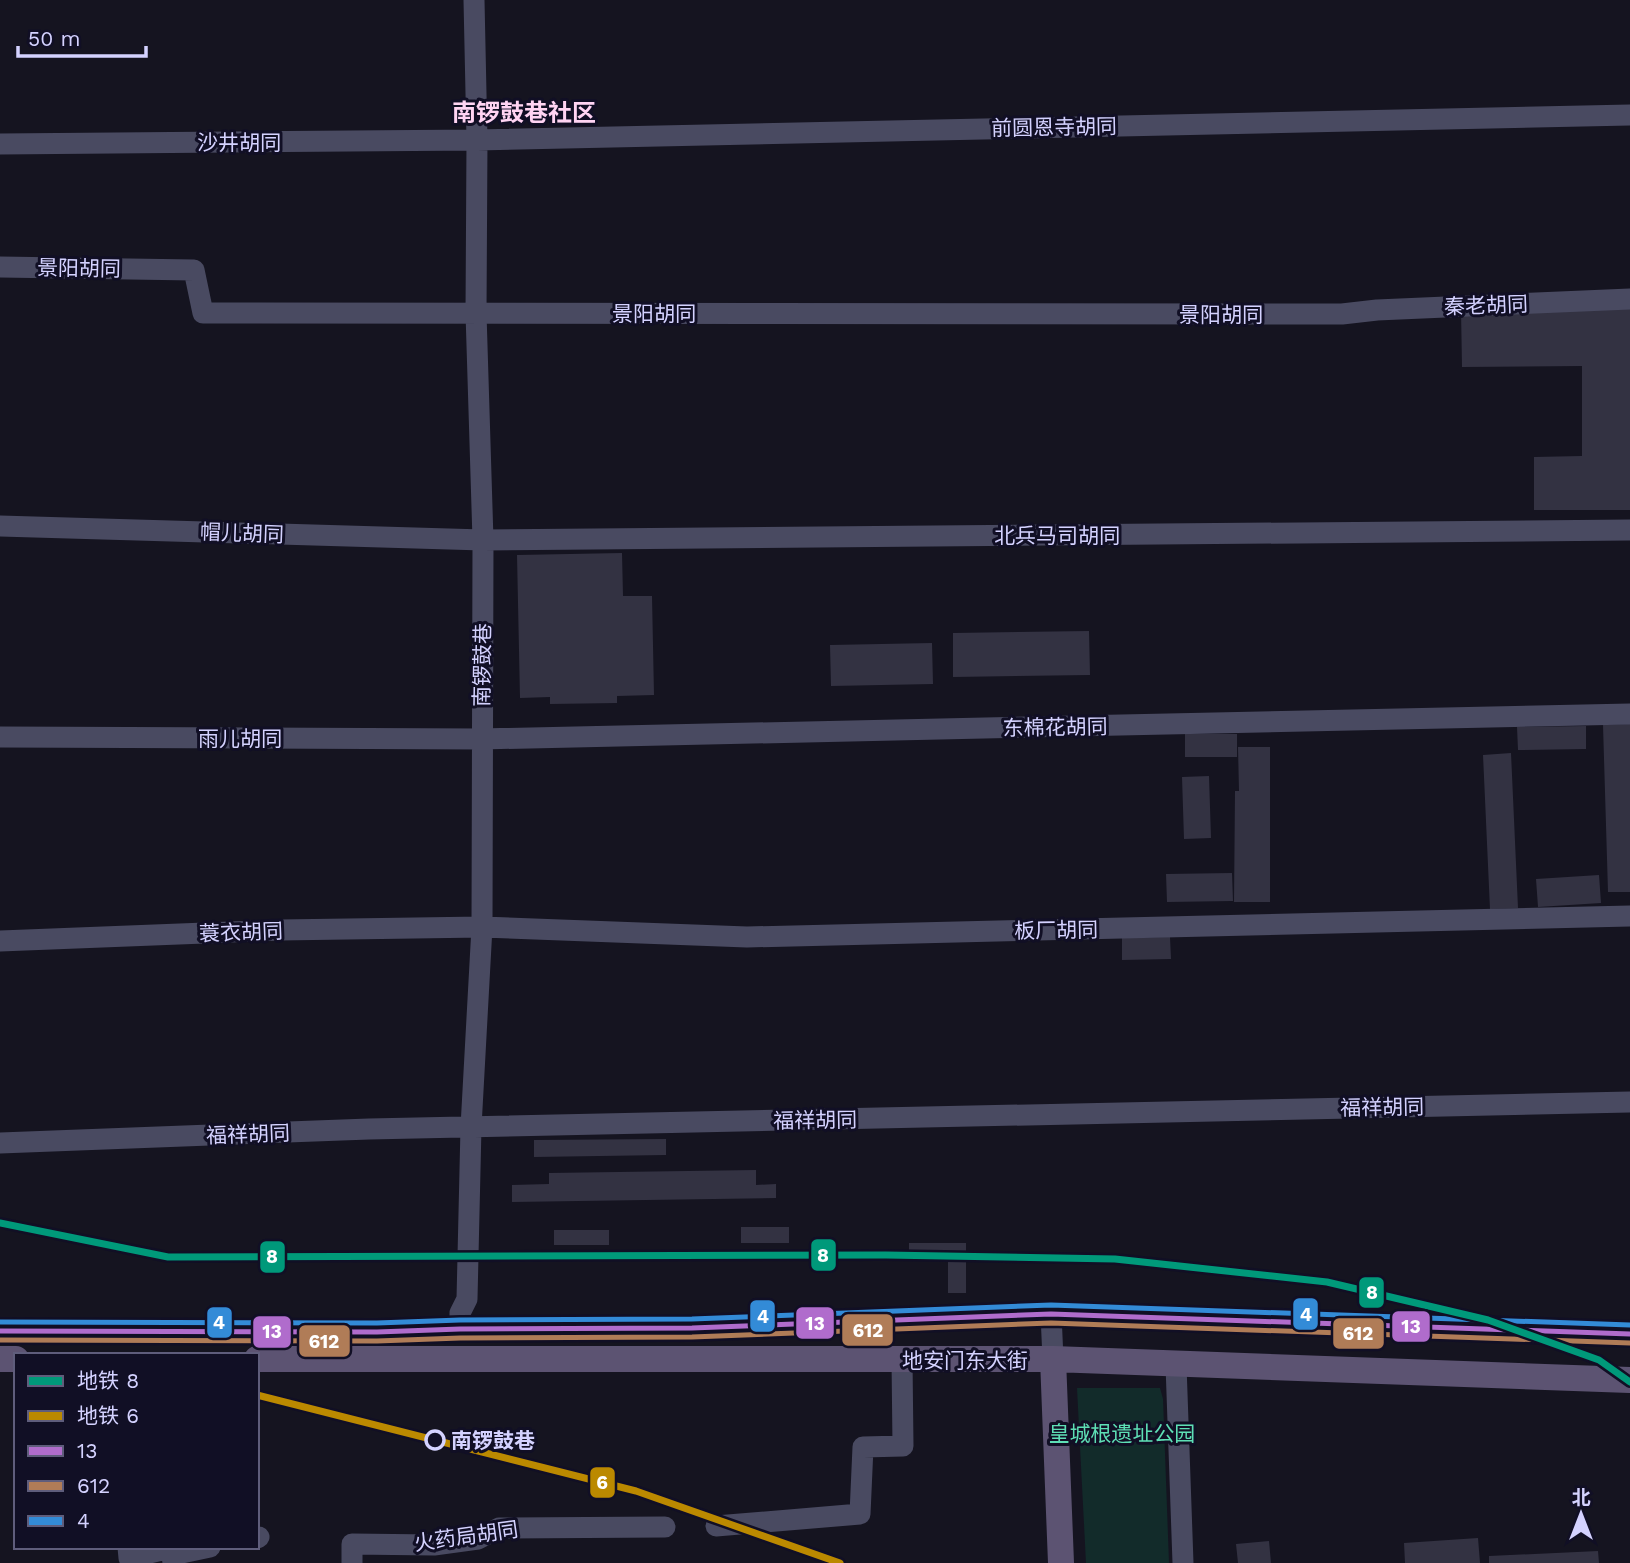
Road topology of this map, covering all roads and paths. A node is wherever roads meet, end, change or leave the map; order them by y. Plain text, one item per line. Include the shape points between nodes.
1 (474, 0) edge
2 (1630, 115) edge
3 (477, 140) junction
4 (0, 144) edge
5 (0, 267) edge
6 (1630, 299) edge
7 (475, 313) junction
8 (1342, 314) joint
9 (0, 526) edge
10 (1630, 530) edge
11 (483, 540) junction
12 (1630, 714) edge
13 (0, 737) edge
14 (481, 738) junction
15 (1630, 916) edge
16 (482, 927) junction
17 (0, 941) edge
18 (1630, 1102) edge
19 (471, 1127) junction
20 (0, 1143) edge
21 (1051, 1314) junction
22 (460, 1329) junction
23 (0, 1331) edge
24 (1630, 1334) edge
25 (259, 1359) edge
26 (1053, 1359) junction
27 (902, 1360) junction
28 (1176, 1365) junction
29 (1630, 1380) edge
30 (716, 1526) dead end
31 (665, 1527) dead end
32 (128, 1549) edge
33 (166, 1549) edge
34 (204, 1549) edge
35 (352, 1553) edge
36 (172, 1559) edge
37 (1061, 1563) edge
38 (1183, 1563) edge

1 - 3 street, 南锣鼓巷
2 - 3 street, 前圆恩寺胡同
3 - 4 street, 沙井胡同
3 - 7 street, 南锣鼓巷
5 - 7 street, 景阳胡同 via 194,270 203,313
6 - 8 street, 秦老胡同
7 - 8 street, 景阳胡同
7 - 11 street, 南锣鼓巷
9 - 11 street, 帽儿胡同
10 - 11 street, 北兵马司胡同
11 - 14 street, 南锣鼓巷
12 - 14 street, 东棉花胡同
13 - 14 street, 雨儿胡同
14 - 16 street, 南锣鼓巷
15 - 16 street, 板厂胡同 via 747,937
16 - 17 street, 蓑衣胡同
16 - 19 street, 南锣鼓巷
18 - 19 street, 福祥胡同
19 - 20 street, 福祥胡同
19 - 22 street, 南锣鼓巷 via 467,1299 460,1313
21 - 22 main road, 地安门东大街 via 692,1328
21 - 24 main road, 地安门东大街
21 - 26 street
22 - 23 main road, 地安门东大街
25 - 27 main road, 地安门东大街
26 - 27 main road, 地安门东大街
26 - 28 main road, 地安门东大街
26 - 37 main road
27 - 30 street via 903,1446 863,1447 860,1514
28 - 29 main road, 地安门东大街
28 - 38 street
31 - 35 street, 火药局胡同 via 499,1528 478,1539
32 - 33 street via 129,1559
34 - 36 street

